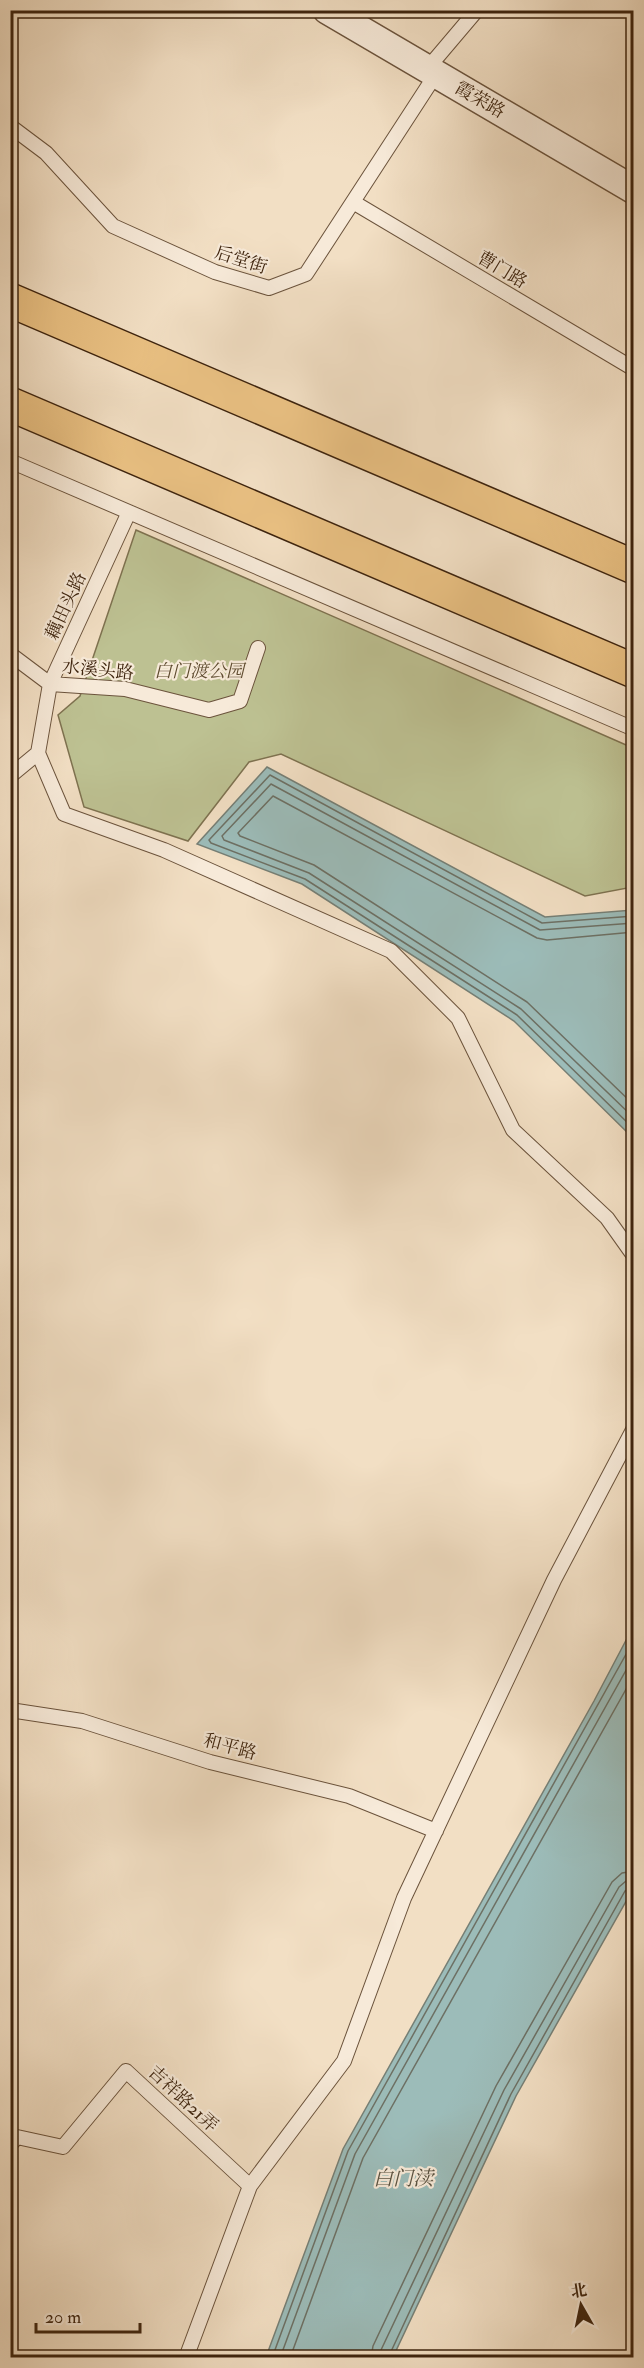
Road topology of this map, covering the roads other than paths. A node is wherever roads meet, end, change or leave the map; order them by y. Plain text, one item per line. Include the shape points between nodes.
1 (477, 10) edge
2 (331, 11) edge
3 (431, 71) junction
4 (10, 126) edge
5 (633, 190) edge
6 (353, 202) junction
7 (10, 300) edge
8 (633, 369) edge
9 (10, 404) edge
10 (10, 461) edge
11 (129, 512) junction
12 (633, 567) edge
13 (258, 648) dead end
14 (10, 654) edge
15 (633, 672) edge
16 (50, 684) junction
17 (633, 729) edge
18 (38, 753) junction
19 (10, 776) edge
20 (633, 1256) edge
21 (633, 1428) edge
22 (10, 1710) edge
23 (436, 1831) junction
24 (13, 2138) edge
25 (250, 2186) junction
26 (186, 2358) edge

1 - 3 lane, 后堂街
2 - 3 street, 霞荣路
3 - 5 street, 霞荣路
3 - 6 lane, 后堂街
4 - 6 lane, 后堂街 via 46,153 113,226 215,272 269,288 306,274
6 - 8 lane, 曹门路
7 - 12 highway
9 - 15 highway
10 - 11 lane
11 - 16 lane, 藕田头路
11 - 17 lane
13 - 16 lane, 水溪头路 via 240,701 208,710 125,689
14 - 16 lane, 水溪头路
16 - 18 lane, 藕田头路
18 - 19 lane
18 - 20 lane via 64,814 164,850 391,951 458,1018 513,1130 607,1218
21 - 23 lane via 554,1580
22 - 23 lane, 和平路 via 82,1721 210,1762 349,1796
23 - 25 lane via 404,1898 344,2061
24 - 25 lane, 吉祥路21弄 via 63,2147 126,2071
25 - 26 lane

